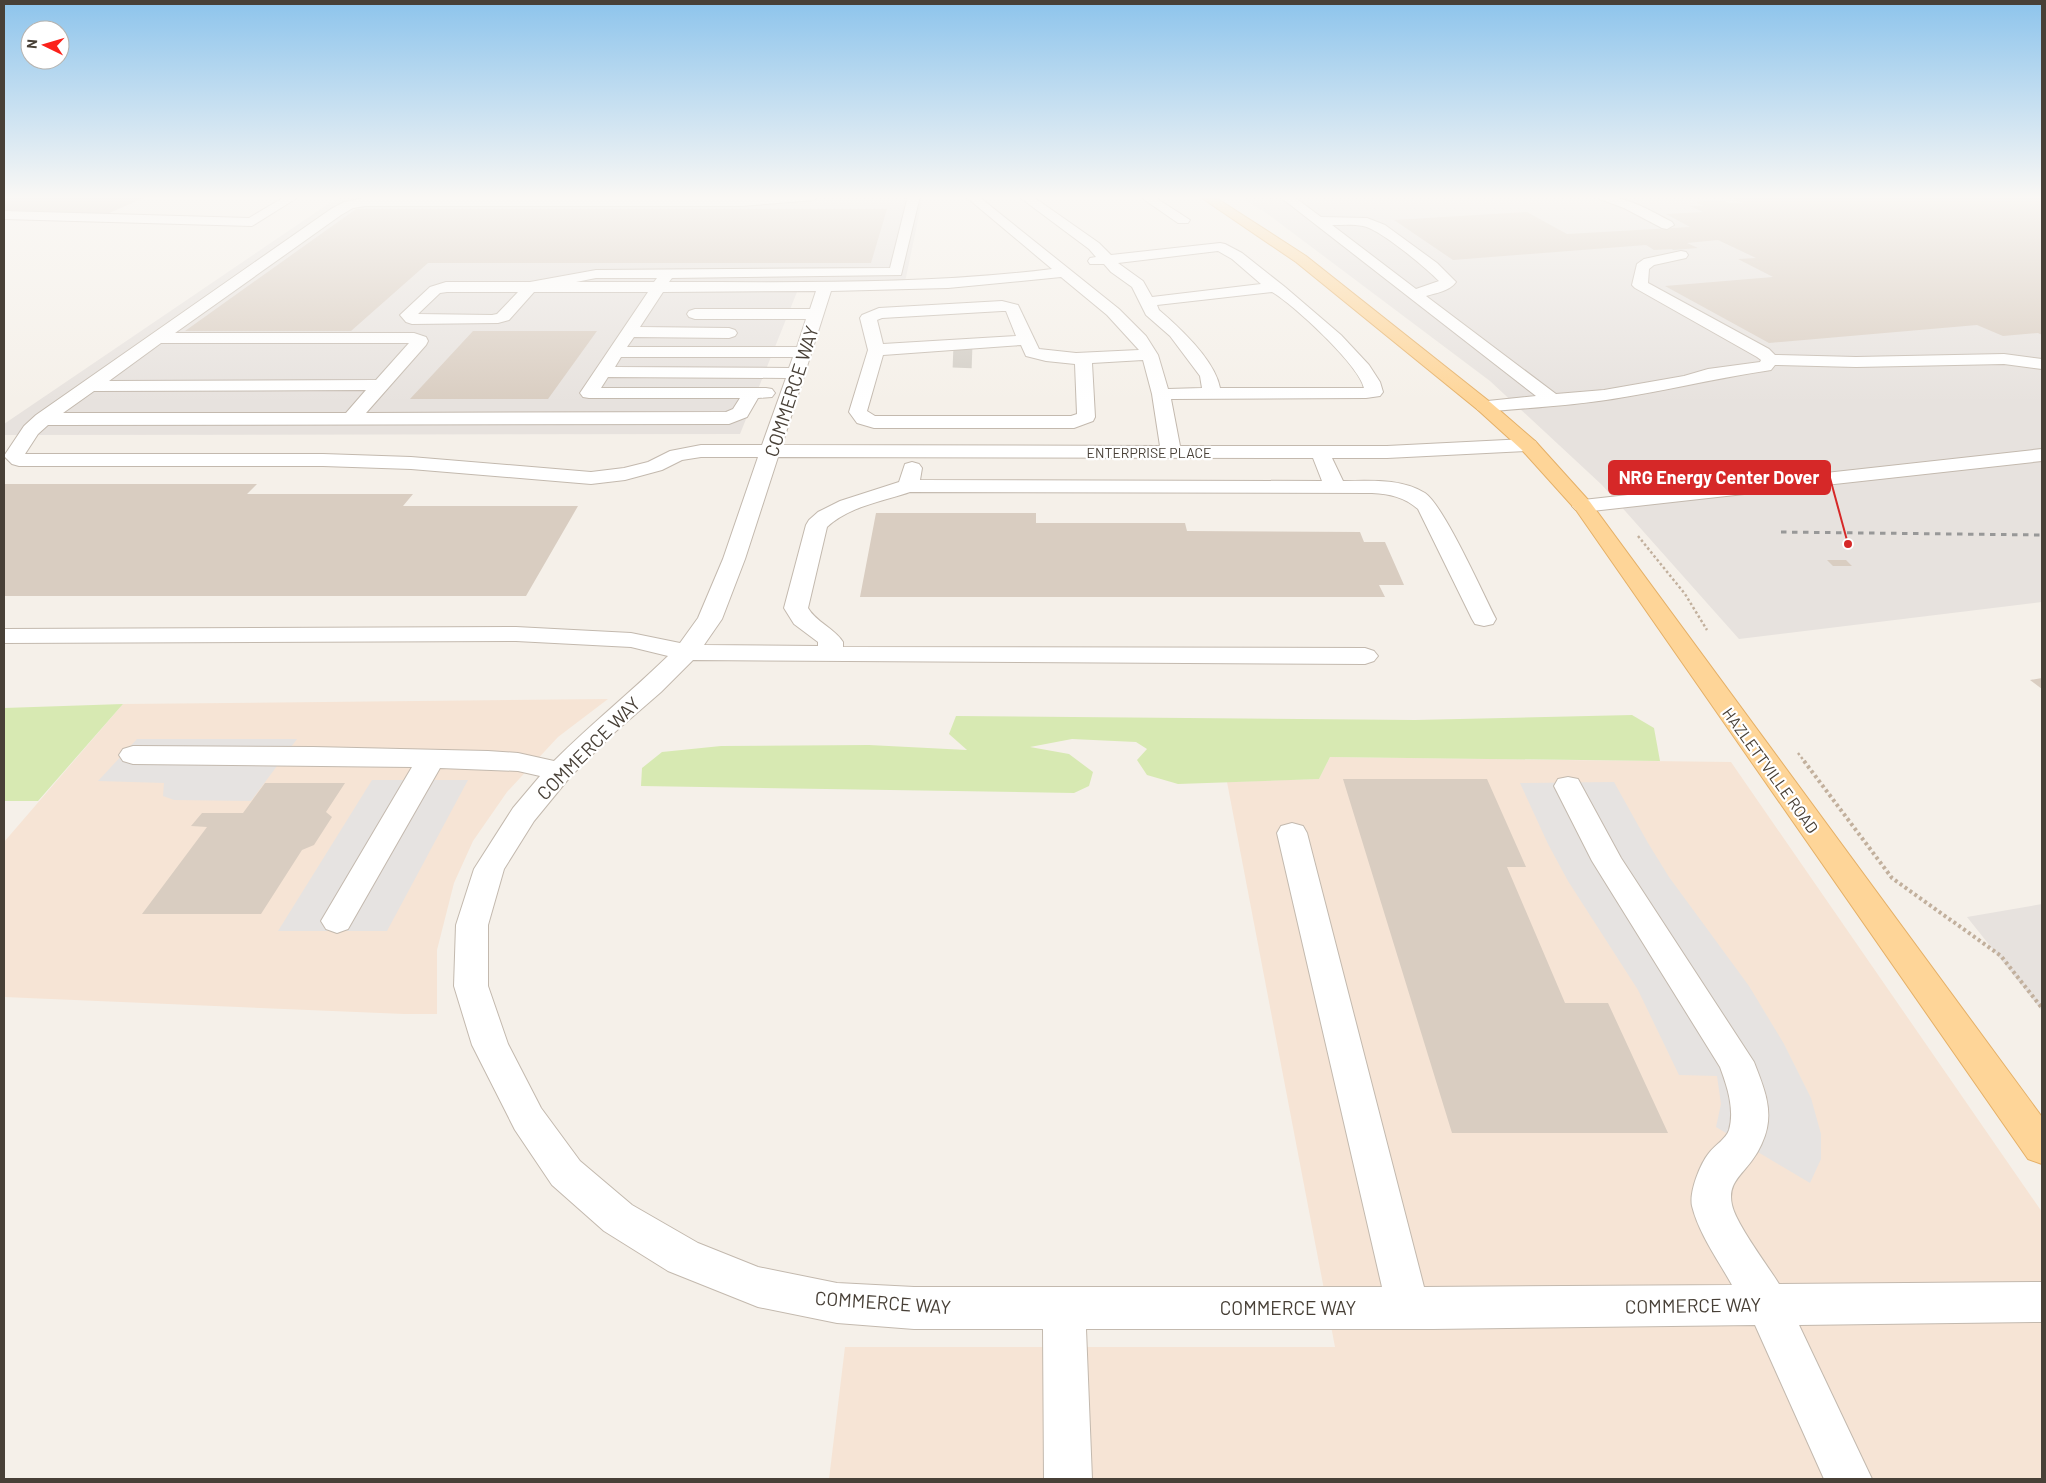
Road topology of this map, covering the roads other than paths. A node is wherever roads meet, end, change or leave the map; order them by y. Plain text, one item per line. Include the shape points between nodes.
1 (260, 265) edge
2 (897, 265) edge
3 (1055, 265) edge
4 (1080, 265) edge
5 (1113, 265) edge
6 (1247, 265) edge
7 (1310, 265) edge
8 (1376, 265) edge
9 (1431, 265) edge
10 (1645, 265) edge
11 (1060, 269) junction
12 (1252, 270) junction
13 (1233, 272) dead end
14 (894, 279) junction
15 (1157, 282) dead end
16 (1138, 284) junction
17 (658, 286) junction
18 (530, 287) junction
19 (825, 287) junction
20 (1274, 287) junction
21 (1413, 294) junction
22 (1146, 302) junction
23 (659, 314) dead end
24 (678, 314) dead end
25 (784, 314) junction
26 (816, 314) junction
27 (640, 315) junction
28 (1018, 323) junction
29 (999, 324) dead end
30 (891, 331) dead end
31 (628, 332) junction
32 (871, 332) junction
33 (743, 333) dead end
34 (791, 334) dead end
35 (810, 334) junction
36 (157, 338) junction
37 (1029, 346) junction
38 (922, 347) junction
39 (876, 350) junction
40 (615, 352) junction
41 (804, 352) junction
42 (1150, 355) junction
43 (953, 358) tunnel mouth
44 (1083, 358) junction
45 (980, 359) tunnel mouth
46 (1770, 360) junction
47 (2042, 364) edge
48 (603, 372) junction
49 (797, 373) junction
50 (381, 385) junction
51 (88, 386) junction
52 (589, 393) junction
53 (752, 393) junction
54 (790, 393) junction
55 (1212, 393) junction
56 (1161, 394) junction
57 (1552, 400) junction
58 (1484, 406) junction
59 (43, 418) junction
60 (572, 418) junction
61 (350, 420) junction
62 (1528, 445) junction
63 (915, 451) junction
64 (771, 452) junction
65 (1320, 452) junction
66 (1171, 453) junction
67 (2042, 455) edge
68 (908, 486) junction
69 (1335, 487) junction
70 (1583, 506) junction
71 (1484, 618) dead end
72 (4, 636) edge
73 (686, 652) junction
74 (829, 654) junction
75 (1365, 656) dead end
76 (133, 755) dead end
77 (431, 759) junction
78 (560, 770) junction
79 (1568, 786) dead end
80 (1292, 833) dead end
81 (337, 921) dead end
82 (2042, 1147) edge
83 (2042, 1302) edge
84 (1767, 1304) junction
85 (1064, 1307) junction
86 (1408, 1307) junction
87 (1068, 1479) edge
88 (1848, 1479) edge

1 - 36 street
2 - 14 street
3 - 11 street
4 - 11 street
5 - 16 street
6 - 12 street
7 - 58 main road, HAZLETTVILLE ROAD
8 - 21 street
9 - 21 street via 1449,282
10 - 46 street via 1640,284 1763,353
11 - 14 street via 984,282
11 - 42 street via 1113,312
12 - 13 street
12 - 20 street
14 - 17 street
14 - 19 street
15 - 16 street
16 - 22 street
17 - 18 street
17 - 19 street
17 - 25 street via 773,297 788,302
17 - 27 street
18 - 18 street via 446,287 434,290 408,315 412,319 492,320 503,317
19 - 26 street, COMMERCE WAY
20 - 22 street
20 - 55 street via 1341,344 1367,373 1374,392
21 - 57 street
22 - 55 street via 1152,312 1176,333 1208,376
23 - 27 street
24 - 25 street
25 - 26 street
26 - 35 street, COMMERCE WAY
27 - 31 street
28 - 29 street
28 - 32 street via 1012,308 1002,306 878,313 868,318
28 - 37 street
30 - 32 street
31 - 33 street
31 - 40 street
32 - 39 street
34 - 35 street
35 - 41 street, COMMERCE WAY
36 - 50 street via 414,338 420,341
36 - 51 street
37 - 38 street
37 - 44 street via 1045,356
37 - 45 street via 1015,356
38 - 39 street
38 - 43 street via 923,353 929,356
39 - 44 street via 858,412 864,419 874,422 1081,420 1088,412
40 - 41 street
40 - 48 street
41 - 49 street, COMMERCE WAY
42 - 44 street
42 - 56 street
46 - 47 street via 2004,359
46 - 57 street via 1765,366 1708,374 1687,382
48 - 49 street
48 - 52 street
49 - 54 street, COMMERCE WAY
50 - 51 street
50 - 61 street
51 - 59 street
52 - 53 street
52 - 60 street
53 - 54 street
53 - 60 street via 740,413 729,418
54 - 64 street, COMMERCE WAY
55 - 56 street
56 - 66 street
57 - 58 street
58 - 62 main road, HAZLETTVILLE ROAD
59 - 61 street
59 - 64 street, ENTERPRISE PLACE via 14,456 19,460 333,460 591,478 634,472 688,453
60 - 61 street
62 - 65 street, ENTERPRISE PLACE
62 - 70 main road, HAZLETTVILLE ROAD
63 - 64 street, ENTERPRISE PLACE
63 - 66 street, ENTERPRISE PLACE
63 - 68 street
64 - 73 street, COMMERCE WAY via 710,619
65 - 66 street, ENTERPRISE PLACE
65 - 69 street
67 - 70 street
68 - 69 street
68 - 74 street via 836,508 817,525 796,608 803,621 831,642
69 - 71 street via 1388,488 1420,499
70 - 82 main road, HAZLETTVILLE ROAD
72 - 73 street via 516,634 631,640
73 - 74 street
73 - 78 street, COMMERCE WAY
74 - 75 street
76 - 77 street
77 - 78 street via 518,762
77 - 81 street
78 - 85 street, COMMERCE WAY via 523,816 489,869 472,925 471,986 490,1045 528,1119 566,1173 618,1218 683,1257 758,1287 837,1303 914,1308
79 - 84 street via 1607,861 1736,1062 1746,1088 1750,1111 1748,1129 1740,1147 1722,1166 1713,1186 1712,1206 1723,1231
80 - 86 street
83 - 84 street, COMMERCE WAY
84 - 86 street, COMMERCE WAY
84 - 88 street
85 - 86 street, COMMERCE WAY
85 - 87 street

